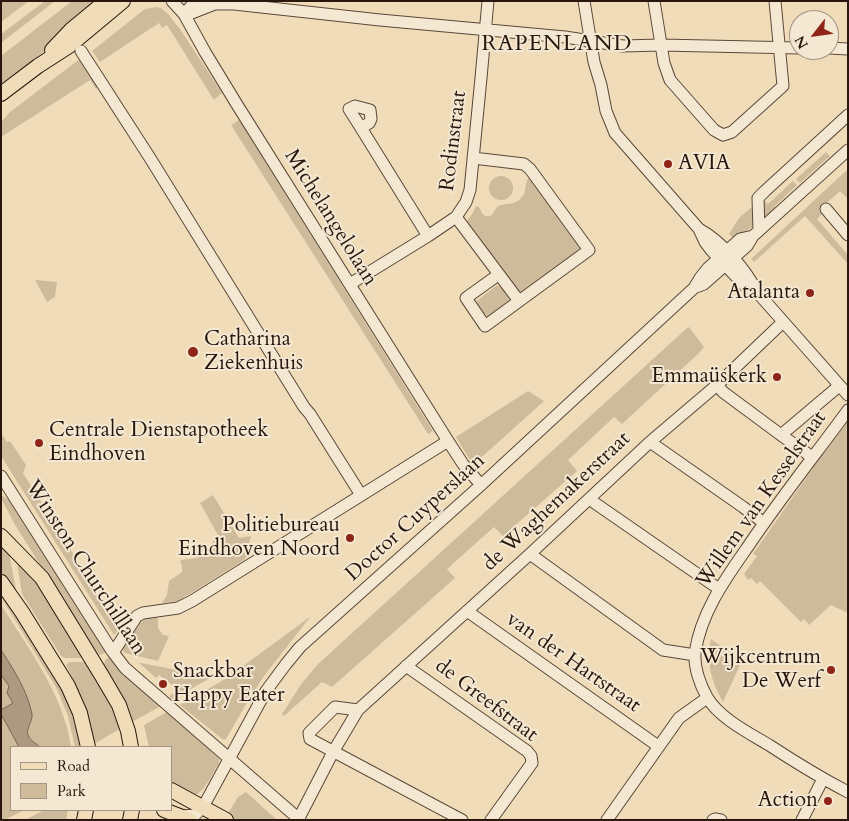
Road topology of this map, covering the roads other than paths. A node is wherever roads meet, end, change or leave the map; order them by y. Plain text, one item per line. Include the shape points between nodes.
1 (106, 1) edge
2 (123, 1) edge
3 (172, 1) edge
4 (183, 1) edge
5 (200, 1) edge
6 (488, 1) edge
7 (584, 1) edge
8 (654, 1) edge
9 (774, 1) edge
10 (230, 2) edge
11 (272, 5) edge
12 (184, 14) junction
13 (485, 30) junction
14 (591, 42) junction
15 (661, 45) junction
16 (780, 48) junction
17 (789, 48) edge
18 (81, 51) dead end
19 (38, 66) junction
20 (5, 91) edge
21 (1, 100) edge
22 (848, 115) edge
23 (361, 128) dead end
24 (848, 150) edge
25 (473, 158) junction
26 (826, 208) dead end
27 (456, 217) junction
28 (756, 233) junction
29 (848, 235) edge
30 (428, 236) junction
31 (726, 259) junction
32 (498, 275) junction
33 (350, 284) junction
34 (519, 301) junction
35 (783, 322) junction
36 (717, 385) junction
37 (839, 386) junction
38 (848, 395) edge
39 (848, 410) edge
40 (781, 435) junction
41 (448, 441) junction
42 (650, 442) junction
43 (812, 457) junction
44 (1, 476) edge
45 (481, 485) junction
46 (361, 495) junction
47 (589, 498) junction
48 (764, 523) junction
49 (1, 536) edge
50 (530, 554) junction
51 (1, 582) edge
52 (719, 589) junction
53 (467, 611) junction
54 (112, 652) junction
55 (695, 655) junction
56 (406, 666) junction
57 (707, 698) junction
58 (358, 710) junction
59 (88, 746) edge
60 (131, 746) edge
61 (658, 746) junction
62 (333, 752) junction
63 (229, 758) junction
64 (823, 778) junction
65 (172, 791) edge
66 (848, 792) edge
67 (167, 811) edge
68 (204, 814) edge
69 (185, 818) edge
70 (299, 819) edge
71 (226, 820) edge
72 (462, 820) edge
73 (491, 820) edge
74 (607, 820) edge
75 (713, 820) edge
76 (721, 820) edge
77 (802, 820) edge

1 - 19 main road via 71,30
2 - 19 main road via 69,46
3 - 12 street, Michelangelolaan
4 - 12 street, Michelangelolaan
5 - 12 street
6 - 13 street, Rodinstraat
7 - 14 street
8 - 15 street
9 - 16 street
10 - 11 street
10 - 12 street
11 - 13 street
12 - 33 street, Michelangelolaan
13 - 14 street
13 - 25 street, Rodinstraat
14 - 15 street via 623,46
14 - 31 street via 606,112 614,133 699,229 705,242
15 - 16 street
15 - 16 street via 670,80 722,135 732,132 783,86
16 - 17 street
18 - 46 street
19 - 20 main road
20 - 21 main road
22 - 28 street via 758,198
23 - 30 street
24 - 28 street, Doctor Cuyperslaan
25 - 27 street, Rodinstraat via 470,190
25 - 34 street via 524,164 589,250
26 - 29 street
27 - 30 street, Rodinstraat
27 - 32 street
28 - 31 street, Doctor Cuyperslaan via 747,246
30 - 33 street, Rodinstraat
31 - 35 street via 745,286 757,292
31 - 45 street, Doctor Cuyperslaan via 708,268 694,288
32 - 34 street
32 - 34 street via 466,298 485,326
33 - 41 street, Michelangelolaan
35 - 36 street, de Waghemakerstraat
35 - 37 street
36 - 40 street
36 - 42 street, de Waghemakerstraat
37 - 38 street
37 - 40 street
39 - 43 street, Willem van Kesselstraat
40 - 43 street
41 - 45 street, Michelangelolaan
41 - 46 street
42 - 47 street, de Waghemakerstraat
42 - 48 street
43 - 48 street, Willem van Kesselstraat
44 - 54 street, Winston Churchilllaan
45 - 63 street, Doctor Cuyperslaan via 300,647 266,691
46 - 54 street via 192,601 178,608 137,616
47 - 50 street, de Waghemakerstraat
47 - 52 street
48 - 52 street, Willem van Kesselstraat
49 - 60 main road, Winston Churchilllaan via 42,578 118,705
50 - 53 street, de Waghemakerstraat
50 - 55 street via 662,650
51 - 59 main road via 68,686 80,713
52 - 55 street, Willem van Kesselstraat via 700,629
53 - 56 street, de Waghemakerstraat
53 - 61 street, van der Hartstraat
54 - 63 street, Winston Churchilllaan via 124,668
55 - 57 street, Willem van Kesselstraat
56 - 58 street, de Waghemakerstraat
56 - 73 street, de Greefstraat via 531,756 532,763
57 - 61 street via 679,718
57 - 64 street via 731,722
58 - 62 street, de Waghemakerstraat
58 - 62 street via 335,707 309,733 310,739
61 - 74 street
62 - 70 street, de Waghemakerstraat
62 - 72 street
63 - 68 street, Doctor Cuyperslaan
63 - 70 street, Winston Churchilllaan
64 - 66 street
64 - 77 street
65 - 68 main road
67 - 69 main road
68 - 69 street
68 - 71 main road
75 - 76 street

